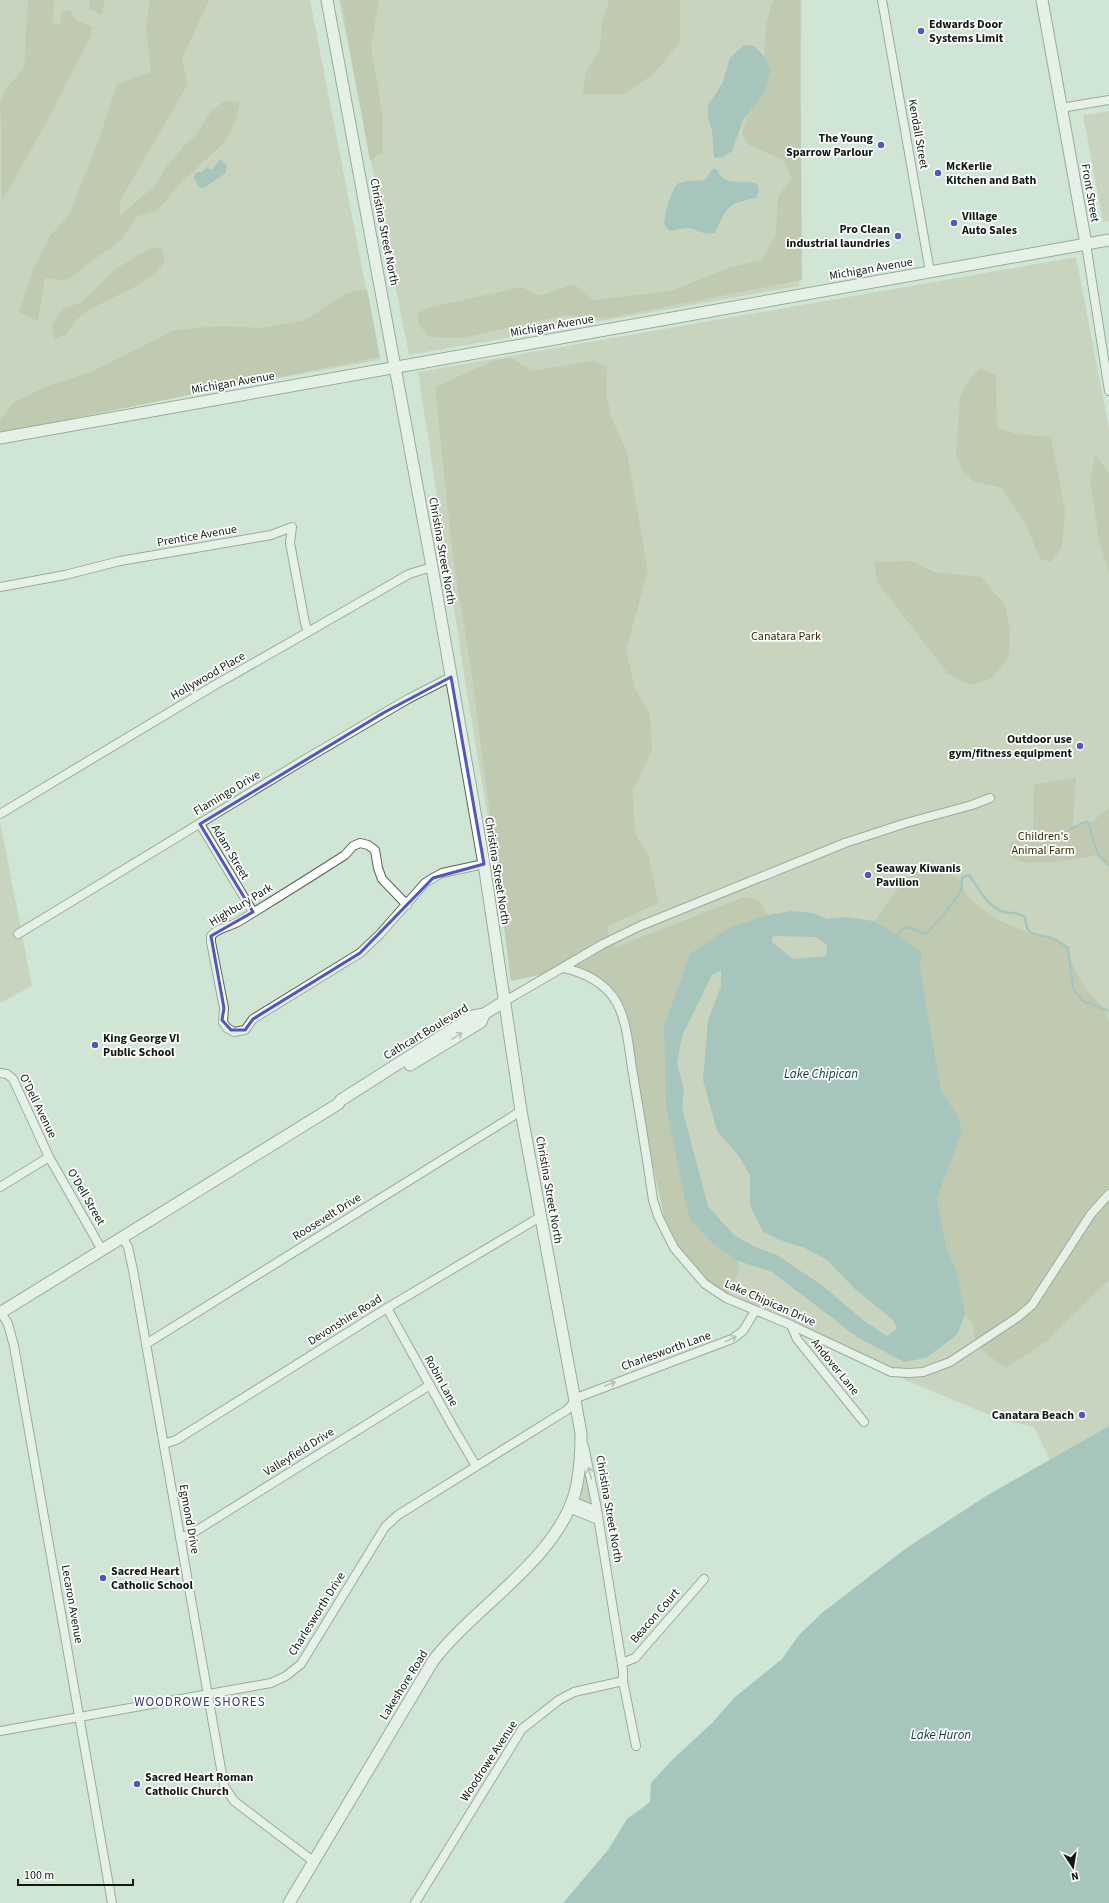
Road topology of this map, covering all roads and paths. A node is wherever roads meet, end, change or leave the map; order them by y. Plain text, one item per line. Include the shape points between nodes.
1 (327, 0) edge
2 (882, 0) edge
3 (1042, 0) edge
4 (1109, 100) edge
5 (1061, 108) junction
6 (1109, 240) edge
7 (1086, 244) junction
8 (930, 272) junction
9 (396, 368) junction
10 (1108, 381) edge
11 (1109, 391) edge
12 (0, 438) edge
13 (432, 567) junction
14 (0, 587) edge
15 (308, 632) junction
16 (451, 677) junction
17 (990, 798) dead end
18 (0, 814) edge
19 (200, 824) junction
20 (484, 864) junction
21 (407, 904) junction
22 (253, 912) junction
23 (18, 934) dead end
24 (563, 968) junction
25 (505, 1001) junction
26 (0, 1073) edge
27 (521, 1111) junction
28 (49, 1157) junction
29 (0, 1187) edge
30 (1109, 1194) edge
31 (540, 1217) junction
32 (122, 1237) junction
33 (102, 1250) junction
34 (386, 1308) junction
35 (755, 1311) junction
36 (1, 1313) edge
37 (791, 1324) junction
38 (146, 1344) junction
39 (430, 1385) junction
40 (575, 1401) junction
41 (864, 1422) dead end
42 (581, 1433) junction
43 (164, 1444) junction
44 (476, 1466) junction
45 (570, 1505) junction
46 (598, 1515) junction
47 (180, 1538) junction
48 (704, 1579) dead end
49 (622, 1663) junction
50 (623, 1681) junction
51 (208, 1695) junction
52 (80, 1716) junction
53 (0, 1730) edge
54 (636, 1746) dead end
55 (313, 1861) junction
56 (112, 1903) edge
57 (289, 1903) edge
58 (414, 1903) edge

1 - 9 main road, Christina Street North
2 - 8 street, Kendall Street
3 - 5 main road, Front Street
4 - 5 street
5 - 7 main road, Front Street
6 - 7 main road, Michigan Avenue
7 - 8 main road, Michigan Avenue
7 - 10 street, Front Street
8 - 9 main road, Michigan Avenue
9 - 12 main road, Michigan Avenue
9 - 13 main road, Christina Street North
10 - 11 street, Front Street
13 - 15 street, Hollywood Place via 409,574
13 - 16 main road, Christina Street North
14 - 15 street, Prentice Avenue via 65,575 120,561 271,535 292,527 290,543
15 - 18 street, Hollywood Place
16 - 19 street, Flamingo Drive via 378,716
16 - 20 main road, Christina Street North
17 - 24 street via 906,822 825,851 634,929
19 - 22 street, Adam Street
19 - 23 street, Flamingo Drive
20 - 21 street, Highbury Park via 442,873 425,883
20 - 25 main road, Christina Street North
21 - 22 street, Highbury Park via 382,879 375,850 360,843
21 - 22 street, Highbury Park via 360,953 253,1019 245,1030 234,1032 227,1028 222,1020 224,1008 211,939 216,931
24 - 25 street
24 - 35 street, Lake Chipican Drive via 591,977 617,1004 626,1031 654,1200 658,1216 674,1248 705,1284 726,1298
25 - 27 main road, Christina Street North
25 - 32 main road, Cathcart Boulevard via 484,1014 473,1016 338,1104
26 - 28 street, O'Dell Avenue via 7,1074 13,1079
27 - 31 main road, Christina Street North
27 - 38 street, Roosevelt Drive
28 - 29 street
28 - 33 street, O'Dell Street
30 - 37 street, Lake Chipican Drive via 1092,1214 1032,1305 950,1362 936,1368 923,1372 891,1372
31 - 34 street, Devonshire Road
31 - 40 main road, Christina Street North
32 - 33 main road, Cathcart Boulevard
32 - 38 street, Egmond Drive via 133,1270
33 - 36 main road, Cathcart Boulevard
34 - 39 street, Robin Lane
34 - 43 street, Devonshire Road via 176,1440
35 - 37 street, Lake Chipican Drive
40 -> 35 street, Charlesworth Lane via 583,1394 732,1339 743,1331
36 - 52 street, Lecaron Avenue via 8,1324 14,1346
37 - 41 street, Andover Lane via 797,1339
38 - 43 street, Egmond Drive
39 - 44 street, Robin Lane
39 - 47 street, Valleyfield Drive via 191,1534
40 - 42 main road, Christina Street North
40 - 44 street, Charlesworth Drive via 567,1410
42 - 45 main road, Lakeshore Road via 579,1470
46 -> 42 street, Christina Street North
43 - 47 street, Egmond Drive
44 - 51 street, Charlesworth Drive via 398,1515 385,1527 301,1664 286,1676 271,1683
45 - 46 street
45 - 55 main road, Lakeshore Road via 544,1549 463,1627 433,1661
46 - 49 street, Christina Street North
47 - 51 street, Egmond Drive
48 - 49 street, Beacon Court via 635,1658
49 - 50 street, Christina Street North
50 - 54 street, Christina Street North
50 - 58 street, Woodrowe Avenue via 569,1694 522,1729
51 - 52 street, Charlesworth Drive
51 - 55 street, Egmond Drive via 222,1777 228,1794 256,1819
52 - 53 street, Charlesworth Drive
52 - 56 street, Lecaron Avenue
55 - 57 main road, Lakeshore Road

